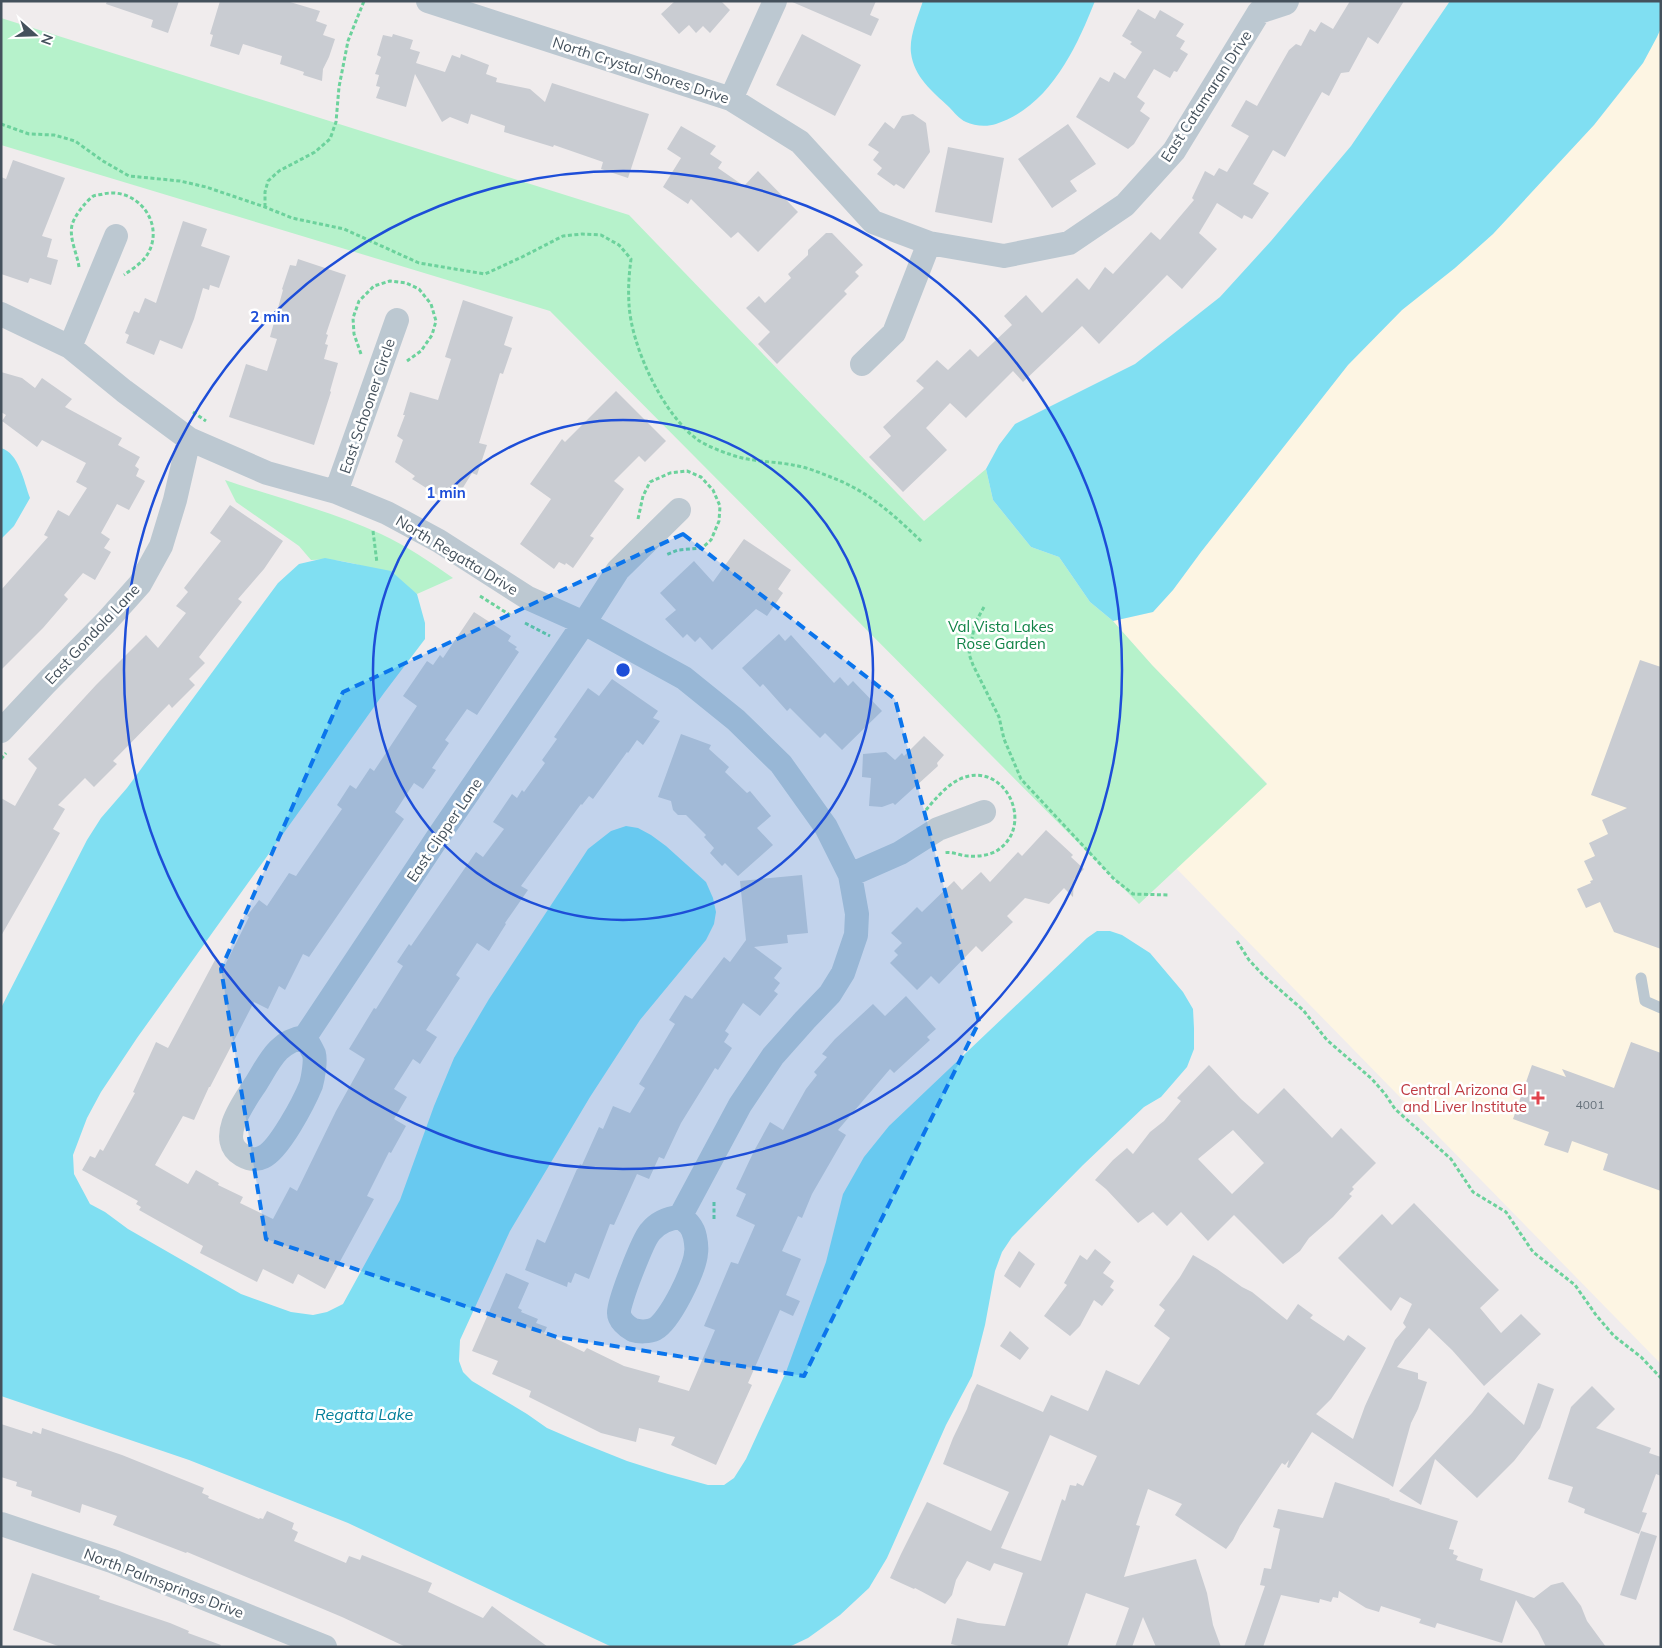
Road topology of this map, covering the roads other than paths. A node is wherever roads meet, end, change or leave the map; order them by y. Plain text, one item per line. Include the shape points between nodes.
1 (428, 1) edge
2 (775, 1) edge
3 (1287, 1) edge
4 (1258, 7) edge
5 (731, 99) junction
6 (116, 236) dead end
7 (929, 243) junction
8 (1, 314) edge
9 (397, 320) dead end
10 (70, 347) junction
11 (862, 364) dead end
12 (189, 439) junction
13 (336, 492) junction
14 (679, 510) dead end
15 (584, 623) junction
16 (1, 731) edge
17 (984, 812) dead end
18 (850, 875) junction
19 (1641, 978) dead end
20 (1661, 1008) edge
21 (305, 1037) junction
22 (680, 1217) dead end
23 (1, 1524) edge
24 (315, 1645) edge

1 - 5 street, North Crystal Shores Drive
2 - 5 street
3 - 4 street, East Catamaran Drive via 1286,4
4 - 7 street, East Catamaran Drive via 1174,151 1125,205 1069,243 1004,256
5 - 7 street, North Crystal Shores Drive via 800,142 874,222
6 - 10 street
7 - 11 street via 894,333
8 - 10 street, North Regatta Drive
9 - 13 street, East Schooner Circle
10 - 12 street, North Regatta Drive
12 - 13 street, North Regatta Drive via 267,473
12 - 16 street, East Gondola Lane via 161,546 140,584
13 - 15 street, North Regatta Drive via 387,513 439,541 528,598
14 - 15 street, East Clipper Lane via 618,570
15 - 18 street, North Regatta Drive via 684,678 736,720 781,764 826,828
15 - 21 street, East Clipper Lane
17 - 18 street via 938,829 900,853
18 - 22 street via 857,914 856,934 843,973 830,994 773,1056 740,1105
19 - 20 lane via 1645,1001
21 - 21 street via 292,1039 276,1052 231,1128 230,1141 235,1151 251,1160 272,1152 312,1083 314,1055
23 - 24 street, North Palmsprings Drive via 112,1561

